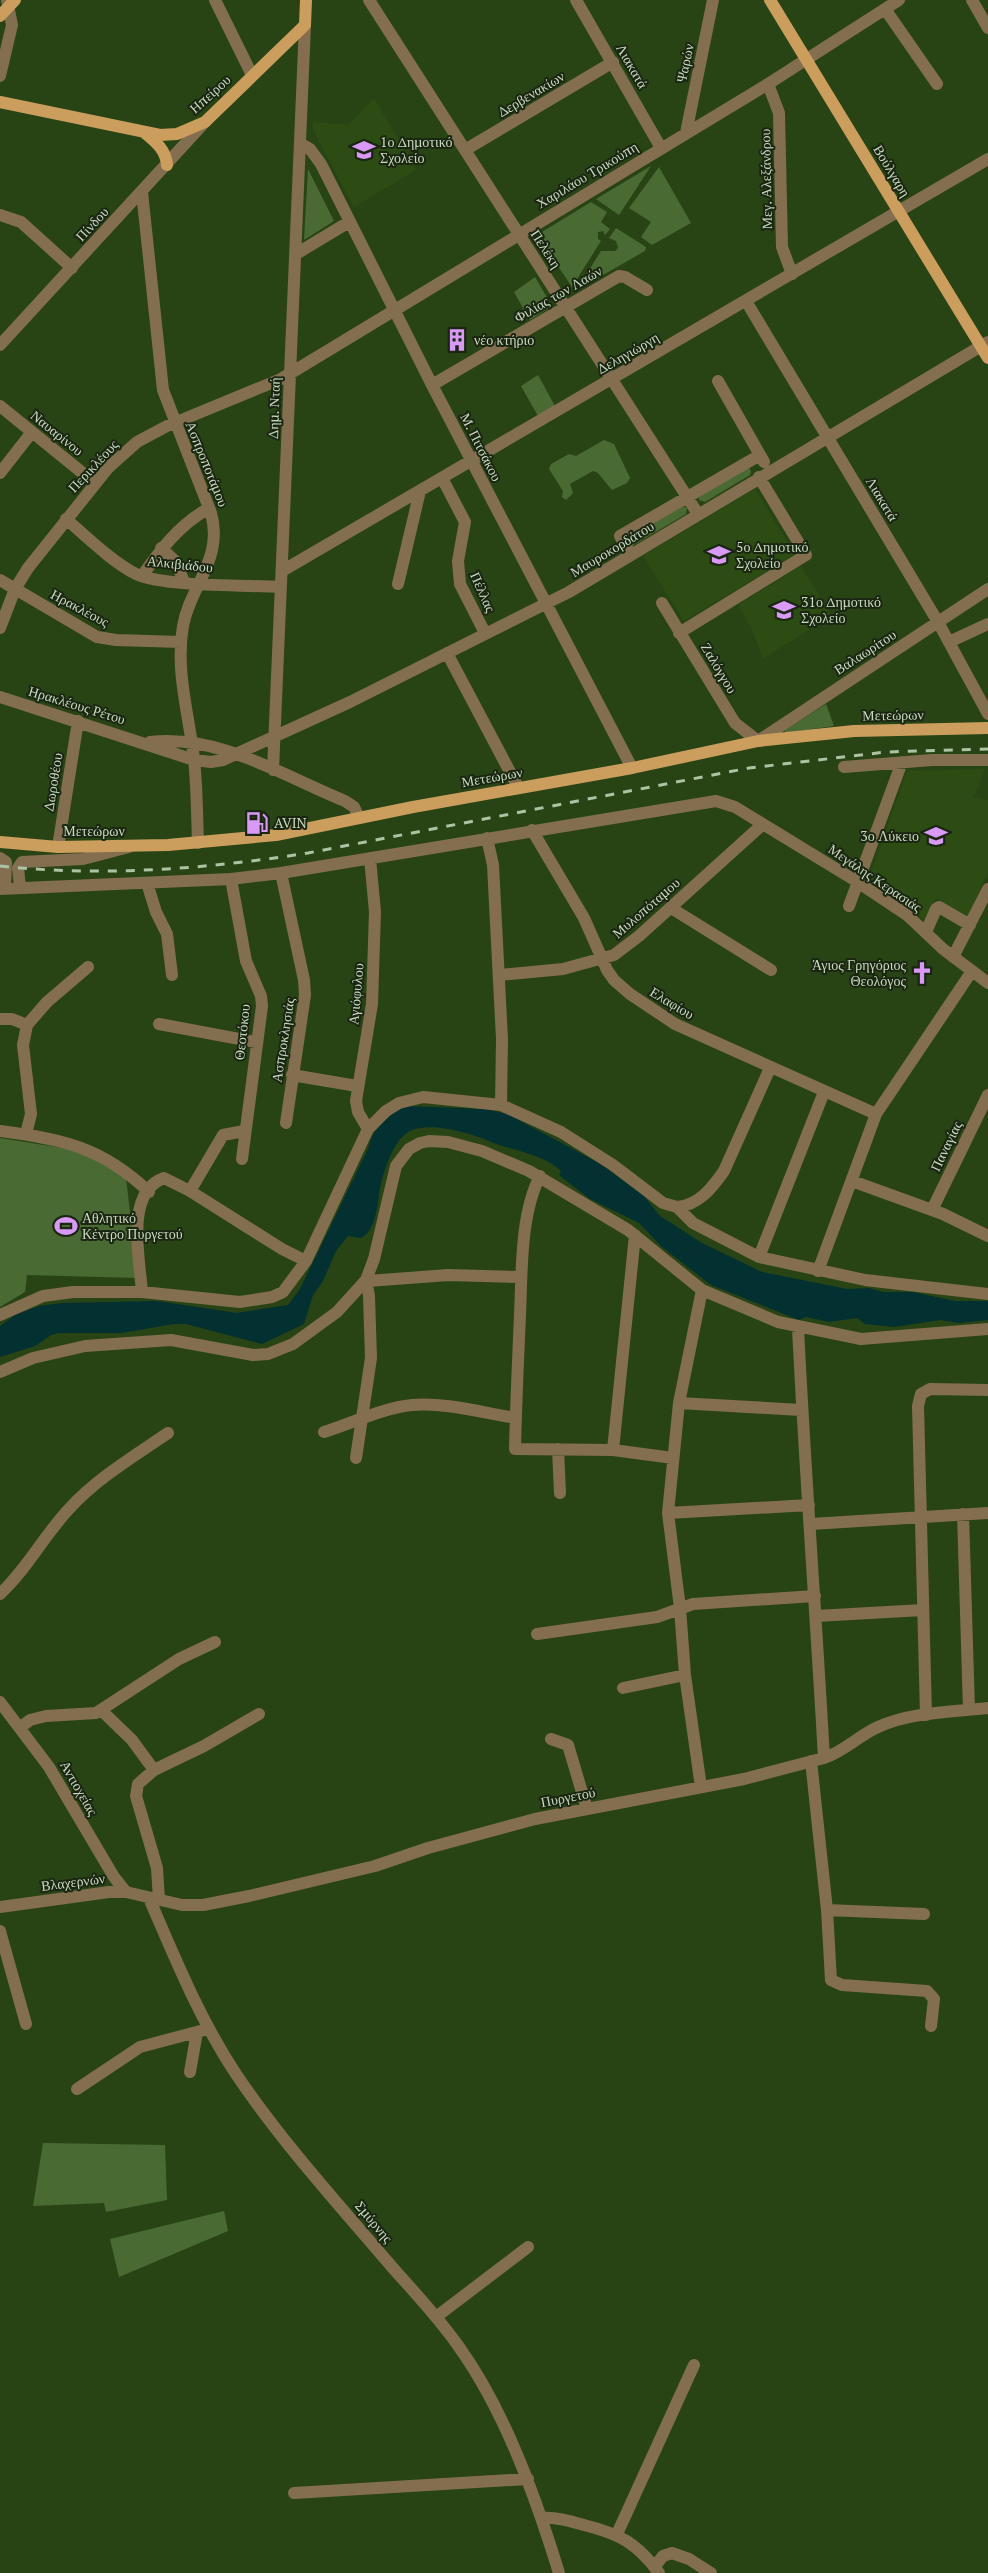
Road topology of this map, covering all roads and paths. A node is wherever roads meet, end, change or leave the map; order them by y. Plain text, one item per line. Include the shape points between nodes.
1 (215, 0) edge
2 (306, 0) edge
3 (369, 0) edge
4 (576, 0) edge
5 (713, 0) edge
6 (770, 0) edge
7 (899, 0) edge
8 (972, 0) edge
9 (7, 6) edge
10 (885, 8) junction
11 (305, 25) junction
12 (988, 28) edge
13 (288, 41) junction
14 (305, 48) junction
15 (806, 60) junction
16 (613, 62) junction
17 (252, 75) junction
18 (0, 76) edge
19 (768, 84) junction
20 (937, 84) dead end
21 (0, 102) edge
22 (205, 122) junction
23 (143, 132) junction
24 (686, 133) junction
25 (300, 144) junction
26 (661, 148) junction
27 (465, 150) junction
28 (988, 159) edge
29 (167, 165) junction
30 (142, 192) junction
31 (899, 212) junction
32 (0, 215) edge
33 (349, 222) junction
34 (519, 234) junction
35 (296, 254) junction
36 (72, 268) junction
37 (792, 274) junction
38 (647, 290) dead end
39 (746, 301) junction
40 (566, 307) junction
41 (394, 312) junction
42 (984, 344) edge
43 (0, 345) edge
44 (988, 358) edge
45 (290, 373) junction
46 (612, 379) junction
47 (718, 381) dead end
48 (432, 385) junction
49 (0, 406) edge
50 (175, 423) junction
51 (32, 432) junction
52 (827, 436) junction
53 (760, 455) junction
54 (472, 461) junction
55 (0, 473) edge
56 (764, 474) junction
57 (442, 478) junction
58 (95, 483) junction
59 (420, 491) junction
60 (687, 496) junction
61 (209, 508) junction
62 (698, 514) junction
63 (66, 519) junction
64 (161, 548) junction
65 (632, 555) junction
66 (282, 572) junction
67 (142, 576) junction
68 (0, 580) edge
69 (184, 582) junction
70 (201, 583) junction
71 (398, 584) dead end
72 (281, 587) junction
73 (14, 589) junction
74 (988, 589) edge
75 (662, 603) dead end
76 (546, 604) junction
77 (938, 622) junction
78 (988, 624) edge
79 (0, 628) edge
80 (486, 633) junction
81 (679, 633) junction
82 (181, 642) junction
83 (948, 642) junction
84 (447, 653) junction
85 (0, 697) edge
86 (988, 714) edge
87 (78, 721) junction
88 (988, 728) edge
89 (275, 736) junction
90 (758, 740) junction
91 (145, 742) junction
92 (191, 742) junction
93 (237, 754) junction
94 (194, 760) junction
95 (988, 760) edge
96 (902, 762) junction
97 (844, 767) dead end
98 (632, 768) junction
99 (273, 770) junction
100 (518, 788) junction
101 (359, 818) junction
102 (763, 824) junction
103 (532, 830) junction
104 (487, 838) junction
105 (0, 842) edge
106 (198, 843) junction
107 (132, 846) junction
108 (58, 847) junction
109 (0, 858) edge
110 (370, 858) junction
111 (281, 873) junction
112 (231, 879) junction
113 (856, 881) junction
114 (147, 883) junction
115 (20, 887) junction
116 (988, 888) edge
117 (3, 889) edge
118 (849, 906) dead end
119 (984, 907) edge
120 (671, 908) junction
121 (970, 925) junction
122 (926, 932) junction
123 (954, 958) junction
124 (604, 959) junction
125 (88, 967) dead end
126 (771, 970) dead end
127 (972, 971) junction
128 (499, 974) junction
129 (172, 975) dead end
130 (988, 982) edge
131 (0, 1018) edge
132 (159, 1024) dead end
133 (27, 1025) junction
134 (256, 1042) junction
135 (770, 1068) junction
136 (292, 1075) junction
137 (358, 1086) junction
138 (824, 1092) junction
139 (988, 1095) edge
140 (501, 1105) junction
141 (876, 1114) junction
142 (286, 1123) dead end
143 (368, 1129) junction
144 (0, 1131) edge
145 (244, 1132) junction
146 (26, 1134) junction
147 (242, 1160) dead end
148 (540, 1176) junction
149 (852, 1181) junction
150 (190, 1191) junction
151 (149, 1192) junction
152 (677, 1208) junction
153 (932, 1210) junction
154 (635, 1236) junction
155 (988, 1236) edge
156 (759, 1257) junction
157 (306, 1261) junction
158 (818, 1271) junction
159 (521, 1277) junction
160 (366, 1281) junction
161 (702, 1290) junction
162 (142, 1292) junction
163 (988, 1294) edge
164 (0, 1315) edge
165 (798, 1328) junction
166 (988, 1328) edge
167 (0, 1372) edge
168 (988, 1390) edge
169 (679, 1403) junction
170 (801, 1410) junction
171 (516, 1418) junction
172 (362, 1419) junction
173 (168, 1432) dead end
174 (324, 1432) dead end
175 (558, 1450) junction
176 (613, 1450) junction
177 (356, 1458) dead end
178 (673, 1458) junction
179 (560, 1493) dead end
180 (809, 1505) junction
181 (668, 1513) junction
182 (988, 1513) edge
183 (963, 1514) junction
184 (921, 1516) junction
185 (811, 1524) junction
186 (0, 1594) edge
187 (814, 1596) junction
188 (680, 1608) junction
189 (923, 1610) junction
190 (816, 1616) junction
191 (537, 1634) dead end
192 (216, 1642) dead end
193 (684, 1675) junction
194 (623, 1688) dead end
195 (0, 1702) edge
196 (988, 1708) edge
197 (101, 1710) junction
198 (969, 1710) junction
199 (259, 1714) dead end
200 (926, 1715) junction
201 (21, 1727) junction
202 (552, 1739) dead end
203 (824, 1758) junction
204 (811, 1761) junction
205 (154, 1770) junction
206 (701, 1787) junction
207 (587, 1809) junction
208 (126, 1892) junction
209 (154, 1899) junction
210 (0, 1907) edge
211 (827, 1910) junction
212 (924, 1914) dead end
213 (0, 1931) edge
214 (26, 2024) dead end
215 (932, 2026) dead end
216 (202, 2030) junction
217 (190, 2072) dead end
218 (77, 2089) dead end
219 (528, 2247) dead end
220 (436, 2317) junction
221 (694, 2365) dead end
222 (528, 2479) junction
223 (294, 2493) dead end
224 (542, 2518) junction
225 (617, 2534) junction
226 (657, 2570) edge
227 (560, 2573) edge
228 (711, 2573) edge

1 - 17 street
2 - 11 main road
3 - 27 street, Πελέκη
4 - 16 street, Λιακατά
5 - 24 street, Ψαρών
6 - 15 main road, Βούλγαρη
7 - 10 street, Χαριλάου Τρικούπη
8 - 12 street
9 - 18 street via 12,25
10 - 15 street, Χαριλάου Τρικούπη
10 - 20 street
11 - 13 main road, Ηπείρου
11 - 14 street, Δημ. Νταή
13 - 14 street
13 - 17 main road, Ηπείρου
14 - 25 street, Δημ. Νταή
15 - 19 street, Χαριλάου Τρικούπη
15 - 31 main road, Βούλγαρη
16 - 26 street, Λιακατά
16 - 27 street, Δερβενακίων
17 - 22 main road, Ηπείρου
19 - 24 street, Χαριλάου Τρικούπη
19 - 37 street, Μεγ. Αλεξάνδρου via 779,113 782,247
21 - 23 main road, Ηπείρου
22 - 23 main road, Ηπείρου via 171,135
22 - 29 street, Πίνδου
23 - 29 main road via 162,149
24 - 26 street, Χαριλάου Τρικούπη
25 - 33 street, Μ. Πιτσάκου via 310,149 321,164
25 - 35 street, Δημ. Νταή
26 - 34 street, Χαριλάου Τρικούπη
27 - 34 street, Πελέκη
28 - 31 street, Δεληγιώργη
29 - 30 street, Πίνδου
30 - 36 street, Πίνδου
30 - 50 street, Ασπροποτάμου via 160,370 163,390
31 - 37 street, Δεληγιώργη
31 - 42 main road, Βούλγαρη
32 - 36 street via 21,222
33 - 35 street
33 - 41 street, Μ. Πιτσάκου
34 - 40 street, Πελέκη
34 - 41 street, Χαριλάου Τρικούπη
35 - 45 street, Δημ. Νταή
36 - 43 street, Πίνδου
37 - 39 street, Δεληγιώργη
38 - 40 street, Φιλίας των Λαών via 619,276
39 - 46 street, Δεληγιώργη
39 - 52 street, Λιακατά
40 - 46 street, Πελέκη
40 - 48 street, Φιλίας των Λαών
41 - 45 street, Χαριλάου Τρικούπη
41 - 48 street, Μ. Πιτσάκου
42 - 44 main road, Βούλγαρη
42 - 52 street, Μαυροκορδάτου
45 - 50 street, Περικλέους via 256,391
45 - 66 street, Δημ. Νταή
46 - 54 street, Δεληγιώργη
46 - 60 street, Πελέκη
47 - 53 street
48 - 54 street, Μ. Πιτσάκου
49 - 51 street, Ναυαρίνου
50 - 58 street, Περικλέους via 137,442 116,459
50 - 61 street, Ασπροποτάμου
51 - 55 street
51 - 58 street, Ναυαρίνου
52 - 56 street, Μαυροκορδάτου
52 - 77 street, Λιακατά
53 - 56 street
53 - 60 street
54 - 57 street, Δεληγιώργη
54 - 76 street, Μ. Πιτσάκου
56 - 62 street, Μαυροκορδάτου
56 - 81 street via 806,555
57 - 59 street, Δεληγιώργη
57 - 80 street, Πέλλας via 465,522 458,555 460,584
58 - 63 street, Περικλέους
59 - 66 street, Δεληγιώργη
59 - 71 street
60 - 62 street, Πελέκη
60 - 65 street via 620,536
61 - 64 street via 187,521
61 - 70 street, Ασπροποτάμου via 214,526 209,562
62 - 65 street, Μαυροκορδάτου
63 - 67 street, Αλκιβιάδου via 122,565
63 - 73 street, Περικλέους
64 - 67 street
64 - 69 street via 176,562
65 - 76 street, Μαυροκορδάτου
66 - 72 street, Δημ. Νταή
67 - 69 street, Αλκιβιάδου
68 - 73 street, Ηρακλέους
69 - 70 street, Αλκιβιάδου
70 - 72 street, Αλκιβιάδου
70 - 82 street, Ασπροποτάμου via 186,614
72 - 89 street, Δημ. Νταή
73 - 79 street, Περικλέους
73 - 82 street, Ηρακλέους via 97,637
74 - 77 street, Βαλαωρίτου
75 - 81 street, Ζαλόγγου
76 - 80 street, Μαυροκορδάτου
76 - 98 street, Μ. Πιτσάκου
77 - 83 street, Λιακατά
77 - 90 street, Βαλαωρίτου
78 - 83 street
80 - 84 street, Μαυροκορδάτου
81 - 90 street, Ζαλόγγου via 735,723
82 - 92 street, Ασπροποτάμου
83 - 86 street, Λιακατά
84 - 89 street, Μαυροκορδάτου
84 - 100 street
85 - 87 street, Ηρακλέους Ρέτου
87 - 91 street, Ηρακλέους Ρέτου
87 - 108 street, Δωροθέου
88 - 90 main road, Μετεώρων via 854,731
89 - 93 street, Μαυροκορδάτου
89 - 99 street, Δημ. Νταή
90 - 98 main road, Μετεώρων
91 - 92 street
91 - 94 street, Μαυροκορδάτου
92 - 93 street
92 - 94 street, Ασπροποτάμου
93 - 94 street, Μαυροκορδάτου via 211,762
93 - 99 street
94 - 106 street, Ασπροποτάμου
95 - 96 street
96 - 97 street
96 - 113 street
98 - 100 main road, Μετεώρων
99 - 101 street via 345,801 354,807
100 - 101 main road, Μετεώρων
101 - 106 main road, Μετεώρων via 276,835
102 - 103 street, Μεγάλης Κερασιάς via 730,805 716,801
102 - 113 street, Μεγάλης Κερασιάς
102 - 120 street, Μυλοπόταμου
103 - 104 street, Μεγάλης Κερασιάς
103 - 124 street, Ελαφίου via 584,918
104 - 110 street, Μεγάλης Κερασιάς
104 - 128 street via 493,865
105 - 108 main road, Μετεώρων
106 - 107 main road, Μετεώρων
107 - 108 main road, Μετεώρων
107 - 115 street via 84,859 22,862 18,868
109 - 117 street via 8,867
110 - 111 street, Μεγάλης Κερασιάς
110 - 137 street, Αγιόφυλου via 375,912 373,987
111 - 112 street, Μεγάλης Κερασιάς
111 - 136 street, Ασπροκλησιάς via 304,988
112 - 114 street, Μεγάλης Κερασιάς
112 - 134 street, Θεοτόκου via 246,961 261,996
113 - 118 street
113 - 122 street, Μεγάλης Κερασιάς
114 - 115 street, Μεγάλης Κερασιάς
114 - 129 street via 167,934
115 - 117 street, Μεγάλης Κερασιάς
116 - 119 street
119 - 121 street
120 - 124 street, Μυλοπόταμου via 624,948
120 - 126 street
121 - 122 street via 939,906
121 - 123 street
122 - 123 street, Μεγάλης Κερασιάς
123 - 127 street, Μεγάλης Κερασιάς
124 - 128 street, Μυλοπόταμου via 563,969
124 - 135 street, Ελαφίου via 614,980 655,1011 675,1024
125 - 133 street
127 - 130 street, Μεγάλης Κερασιάς
127 - 141 street
128 - 140 street
131 - 133 street
132 - 134 street
133 - 146 street via 23,1045 31,1114
134 - 145 street, Θεοτόκου
135 - 138 street, Ελαφίου
135 - 152 street via 727,1165 714,1186 692,1204
136 - 137 street
136 - 142 street, Ασπροκλησιάς
137 - 143 street, Αγιόφυλου via 358,1112
138 - 141 street, Ελαφίου
138 - 156 street
139 - 153 street, Παναγίας
140 - 143 street via 413,1098 386,1111
140 - 152 street via 581,1143 663,1203
141 - 149 street
143 - 157 street
144 - 146 street
145 - 147 street, Θεοτόκου
145 - 150 street via 223,1135
146 - 151 street via 88,1149 121,1167
148 - 154 street
148 - 159 street via 529,1205
148 - 160 street via 473,1148 438,1141 416,1144 403,1155 394,1170
149 - 153 street
149 - 158 street
150 - 151 street via 164,1178
150 - 157 street
151 - 162 street via 136,1223
152 - 156 street via 701,1228
153 - 155 street
154 - 161 street
154 - 176 street
156 - 158 street
157 - 162 street via 283,1292 259,1300 224,1301
158 - 163 street via 865,1280
159 - 160 street via 448,1275
159 - 171 street
160 - 167 street via 323,1325 293,1344 268,1354 253,1355 171,1340 123,1343 58,1351
160 - 172 street via 370,1358
161 - 165 street
161 - 169 street
162 - 164 street via 73,1292 43,1296
165 - 166 street via 861,1339
165 - 170 street
168 - 184 street via 930,1389 921,1394 918,1406
169 - 170 street
169 - 178 street
170 - 180 street
171 - 172 street via 420,1405 384,1411
171 - 175 street via 515,1449
172 - 174 street
172 - 177 street
173 - 186 street via 122,1464 68,1509 24,1570
175 - 176 street
175 - 179 street
176 - 178 street
178 - 181 street
180 - 181 street
180 - 185 street
181 - 188 street
182 - 183 street
183 - 184 street
183 - 198 street
184 - 185 street
184 - 189 street
185 - 187 street
187 - 188 street via 692,1604
187 - 190 street
188 - 191 street via 657,1617
188 - 193 street
189 - 190 street
189 - 200 street
190 - 203 street
192 - 197 street via 179,1659
193 - 194 street
193 - 206 street
195 - 201 street, Αντιοχείας
196 - 198 street, Πυργετού
197 - 201 street via 83,1716 46,1716 30,1720
197 - 205 street via 132,1740
198 - 200 street, Πυργετού
199 - 205 street
200 - 203 street, Πυργετού via 906,1717 877,1728 837,1754
201 - 208 street, Αντιοχείας via 49,1766
202 - 207 street via 568,1745
203 - 204 street, Πυργετού
204 - 206 street, Πυργετού
204 - 211 street
205 - 209 street via 140,1781 136,1793 158,1868
206 - 207 street, Πυργετού
207 - 209 street, Πυργετού via 490,1830 375,1866 249,1896 182,1905
208 - 209 street, Βλαχερνών
208 - 210 street, Βλαχερνών via 81,1894
209 - 216 street, Σμύρνης
211 - 212 street
211 - 215 street via 832,1982 846,1986 927,1991 934,1999
213 - 214 street
216 - 217 street
216 - 218 street via 140,2047
216 - 220 street, Σμύρνης via 274,2124
219 - 220 street
220 - 222 street, Σμύρνης via 480,2378
221 - 225 street
222 - 223 street
222 - 224 street, Σμύρνης
224 - 225 street via 566,2520
224 - 227 street, Σμύρνης
225 - 226 street via 639,2548
226 - 228 street via 663,2556 672,2553

